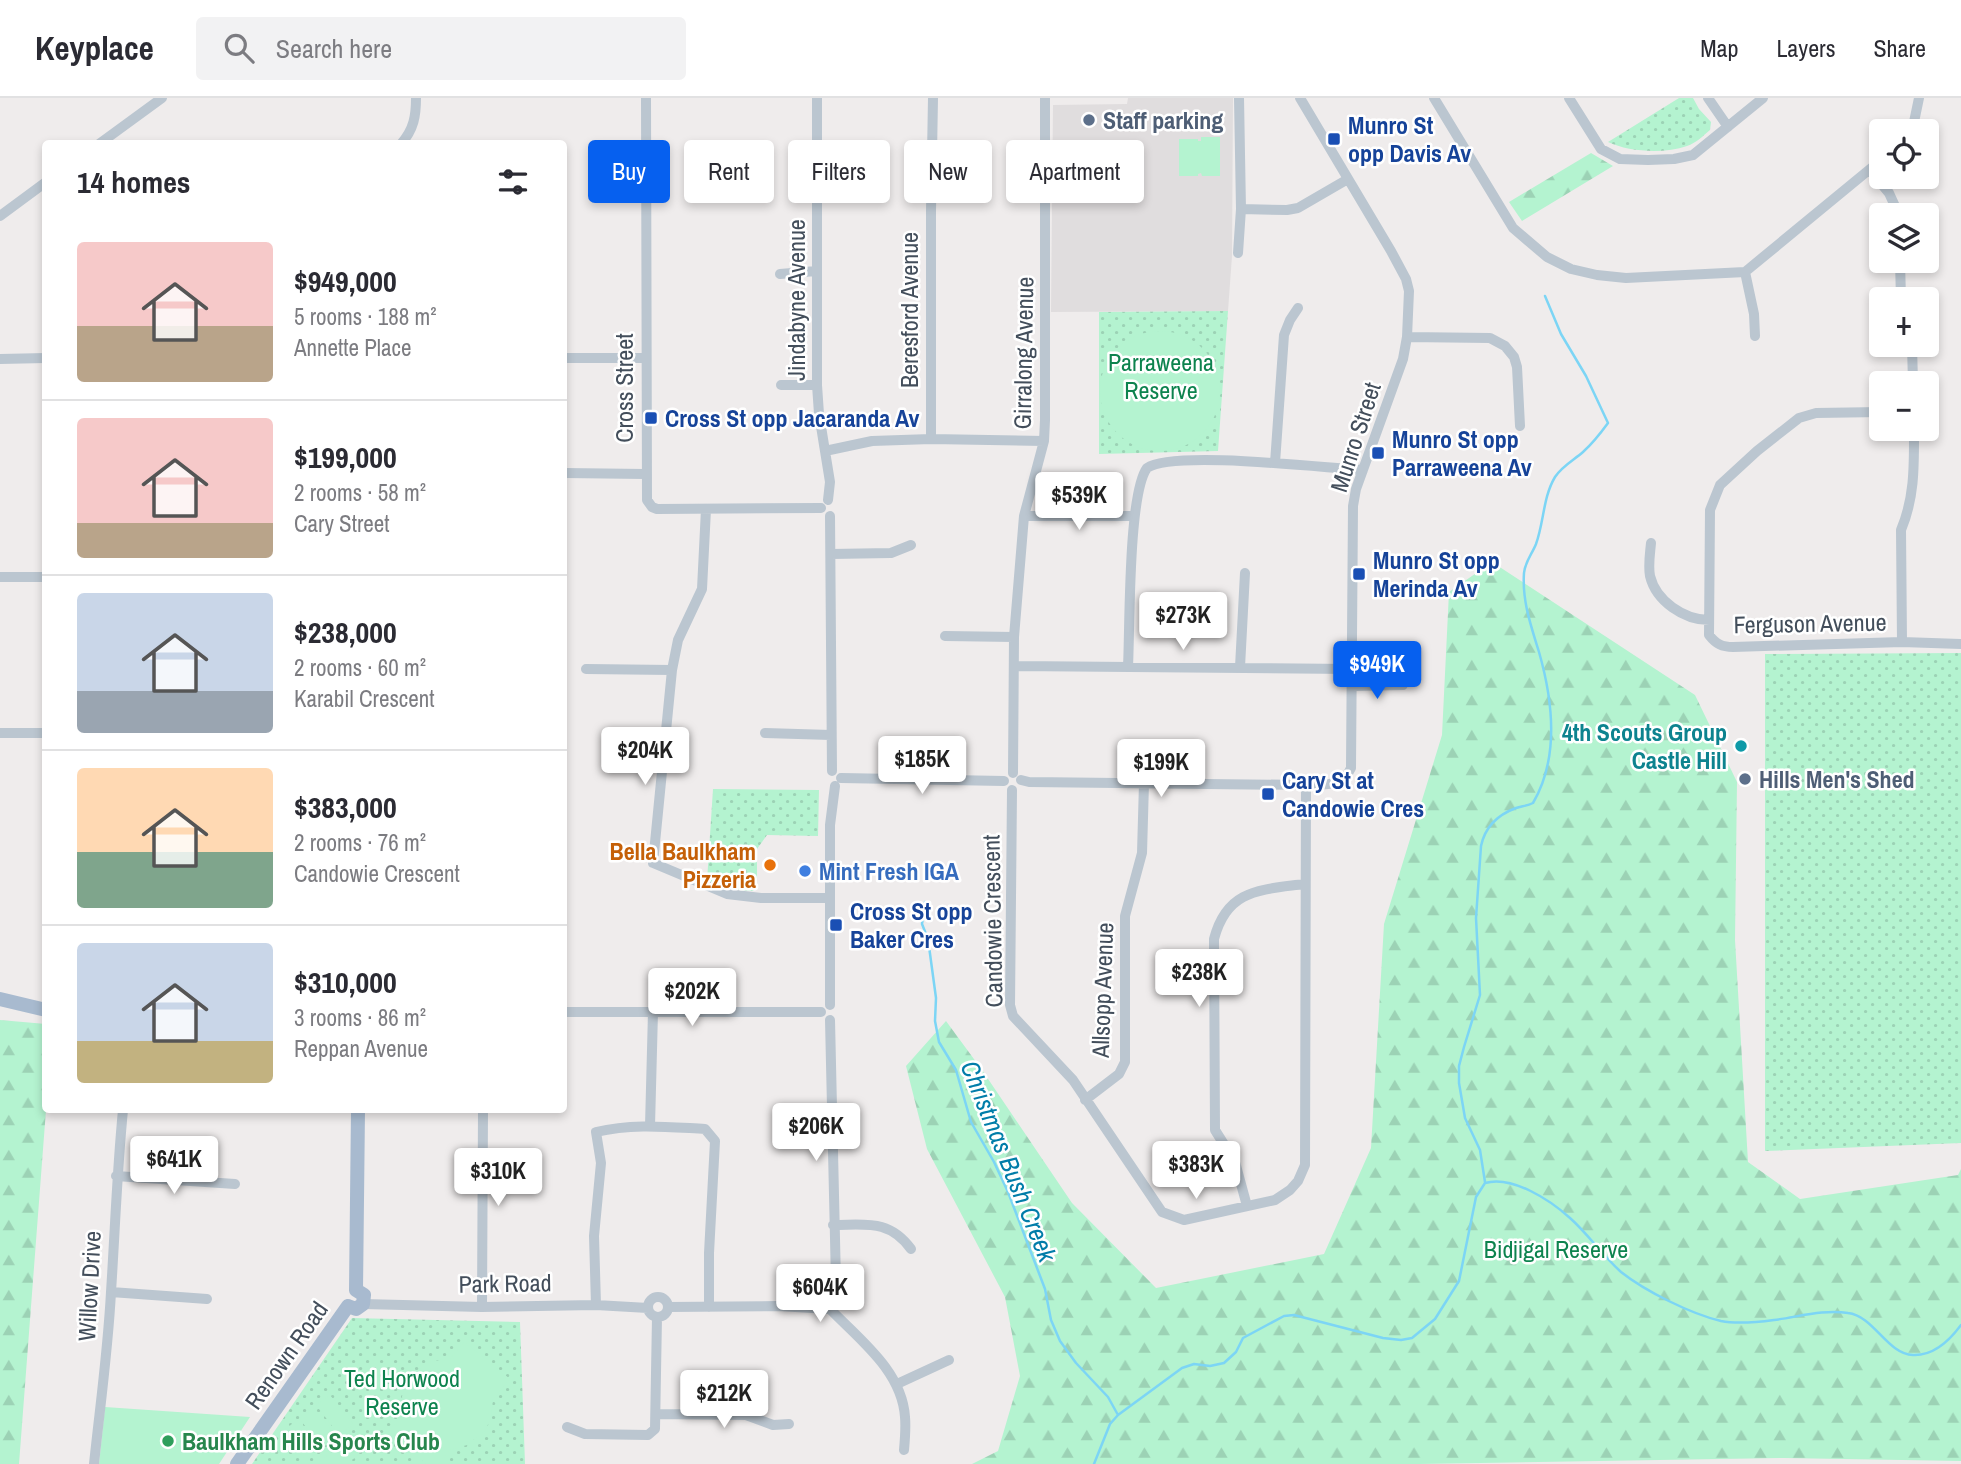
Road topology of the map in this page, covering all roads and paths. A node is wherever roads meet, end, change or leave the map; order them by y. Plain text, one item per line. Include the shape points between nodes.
1 (162, 98) edge
2 (416, 98) edge
3 (646, 98) edge
4 (817, 98) edge
5 (933, 98) edge
6 (1045, 98) edge
7 (1239, 98) edge
8 (1300, 98) edge
9 (1434, 98) edge
10 (1569, 98) edge
11 (1708, 98) edge
12 (1763, 98) edge
13 (1919, 98) edge
14 (1915, 119) edge
15 (1728, 127) junction
16 (104, 140) edge
17 (404, 140) edge
18 (1869, 171) edge
19 (1348, 179) junction
20 (42, 186) edge
21 (1241, 209) junction
22 (0, 216) edge
23 (1238, 253) dead end
24 (816, 271) junction
25 (1745, 272) junction
26 (780, 274) dead end
27 (1298, 307) dead end
28 (1407, 337) junction
29 (1755, 337) dead end
30 (42, 358) edge
31 (567, 358) edge
32 (645, 358) junction
33 (0, 359) edge
34 (817, 384) junction
35 (781, 385) dead end
36 (1869, 412) edge
37 (1520, 426) dead end
38 (931, 439) junction
39 (1044, 441) junction
40 (1914, 441) edge
41 (825, 451) junction
42 (1275, 463) junction
43 (1363, 470) junction
44 (567, 473) edge
45 (645, 474) junction
46 (826, 508) junction
47 (706, 509) junction
48 (1024, 516) junction
49 (1134, 516) junction
50 (1651, 542) dead end
51 (911, 545) dead end
52 (831, 554) junction
53 (1245, 573) dead end
54 (42, 577) edge
55 (0, 578) edge
56 (1709, 620) junction
57 (944, 636) dead end
58 (1014, 637) junction
59 (1902, 642) junction
60 (1961, 644) edge
61 (1014, 666) junction
62 (1128, 667) junction
63 (1240, 667) junction
64 (586, 669) dead end
65 (1352, 669) junction
66 (672, 670) junction
67 (1403, 685) dead end
68 (1352, 686) junction
69 (0, 733) edge
70 (42, 733) edge
71 (765, 733) dead end
72 (831, 735) junction
73 (1017, 776) junction
74 (836, 778) junction
75 (1004, 781) junction
76 (1144, 783) junction
77 (1306, 785) junction
78 (1012, 790) junction
79 (1304, 884) junction
80 (830, 898) junction
81 (0, 999) edge
82 (42, 1009) edge
83 (567, 1012) edge
84 (653, 1012) junction
85 (827, 1012) junction
86 (1085, 1100) junction
87 (122, 1113) edge
88 (358, 1113) edge
89 (483, 1113) edge
90 (650, 1126) junction
91 (116, 1175) junction
92 (235, 1184) dead end
93 (1247, 1206) junction
94 (833, 1225) junction
95 (911, 1249) dead end
96 (356, 1290) junction
97 (111, 1292) junction
98 (207, 1298) dead end
99 (363, 1304) junction
100 (596, 1305) junction
101 (348, 1306) junction
102 (482, 1307) junction
103 (668, 1307) junction
104 (709, 1307) junction
105 (648, 1308) junction
106 (830, 1309) junction
107 (657, 1317) junction
108 (948, 1360) dead end
109 (897, 1384) junction
110 (657, 1414) junction
111 (789, 1424) dead end
112 (567, 1427) dead end
113 (904, 1450) dead end
114 (93, 1464) edge
115 (237, 1464) edge

1 - 16 street
2 - 17 street via 416,118
3 - 32 street, Cross Street
4 - 24 street, Jindabyne Avenue
5 - 38 street, Beresford Avenue
6 - 39 street, Girralong Avenue
7 - 21 street
8 - 19 street, Munro Street
9 - 25 street via 1513,228 1547,257 1571,269 1626,278
10 - 15 street via 1601,149 1620,159 1693,155
11 - 15 street
12 - 15 street
13 - 14 street
18 - 25 street
19 - 21 street via 1298,208
19 - 28 street, Munro Street via 1406,279 1410,300
20 - 22 street
21 - 23 street
24 - 26 street
24 - 34 street, Jindabyne Avenue
25 - 29 street
27 - 42 street via 1284,335
28 - 37 street via 1490,338 1505,346 1517,367
28 - 43 street, Munro Street
30 - 33 street
31 - 32 street
32 - 45 street, Cross Street
34 - 35 street
34 - 41 street, Jindabyne Avenue
36 - 56 street, Ferguson Avenue via 1816,413 1799,418 1720,485 1710,510
38 - 39 street
38 - 41 street via 872,441
39 - 48 street, Girralong Avenue
40 - 59 street via 1914,477 1902,530
41 - 46 street, Jindabyne Avenue via 830,482
42 - 43 street
42 - 49 street via 1151,465 1144,472
43 - 65 street, Munro Street via 1352,519
44 - 45 street
45 - 47 street, Cross Street via 652,507
46 - 47 street, Cross Street
46 - 52 street
47 - 66 street via 702,589 678,640
48 - 49 street
48 - 58 street, Girralong Avenue
49 - 62 street
50 - 56 street via 1651,577 1660,595 1684,614
51 - 52 street via 891,552
52 - 72 street
53 - 63 street
54 - 55 street
56 - 59 street, Ferguson Avenue via 1709,635 1723,647
57 - 58 street
58 - 61 street, Girralong Avenue
59 - 60 street, Ferguson Avenue
61 - 62 street
61 - 73 street, Girralong Avenue
62 - 63 street
63 - 65 street
64 - 66 street
65 - 68 street, Munro Street
66 - 80 street via 653,863 727,894
67 - 68 street
68 - 77 street, Munro Street via 1349,773 1336,784
69 - 70 street
71 - 72 street
72 - 74 street
73 - 75 street via 1008,774
73 - 76 street, Munro Street via 1029,782
73 - 78 street via 1020,786
74 - 75 street
74 - 80 street
75 - 78 street
76 - 77 street, Munro Street
76 - 86 street, Allsopp Avenue via 1142,853 1125,916 1125,1062 1119,1074
77 - 79 street, Candowie Crescent
78 - 86 street, Candowie Crescent via 1010,1005 1020,1025 1063,1068
79 - 93 street, Candowie Crescent via 1305,1165 1290,1190 1275,1200
79 - 93 street via 1236,899 1219,921 1214,939 1215,1130 1235,1162
80 - 85 street
81 - 82 main road
83 - 84 street
84 - 85 street
84 - 90 street
85 - 94 street
86 - 93 street, Candowie Crescent via 1162,1212 1184,1220
87 - 91 street, Willow Drive
88 - 96 main road
89 - 102 street
90 - 100 street via 596,1132 601,1163 594,1236
90 - 104 street via 705,1129 715,1141
91 - 92 street
91 - 97 street, Willow Drive
94 - 95 street via 879,1226 902,1236
94 - 106 street via 836,1282
96 - 99 main road via 363,1295
96 - 101 main road via 347,1294
97 - 98 street
97 - 114 street, Willow Drive
99 - 101 main road via 356,1309
99 - 102 street, Park Road
100 - 102 street, Park Road
100 - 105 street, Park Road
101 - 115 main road, Renown Road
103 - 104 street
103 - 105 street via 658,1297
103 - 107 street via 664,1316
104 - 106 street
105 - 107 street
106 - 109 street via 891,1372
107 - 110 street
108 - 109 street
109 - 113 street via 905,1416
110 - 111 street via 746,1415 773,1425
110 - 112 street via 655,1429 648,1435 585,1434

